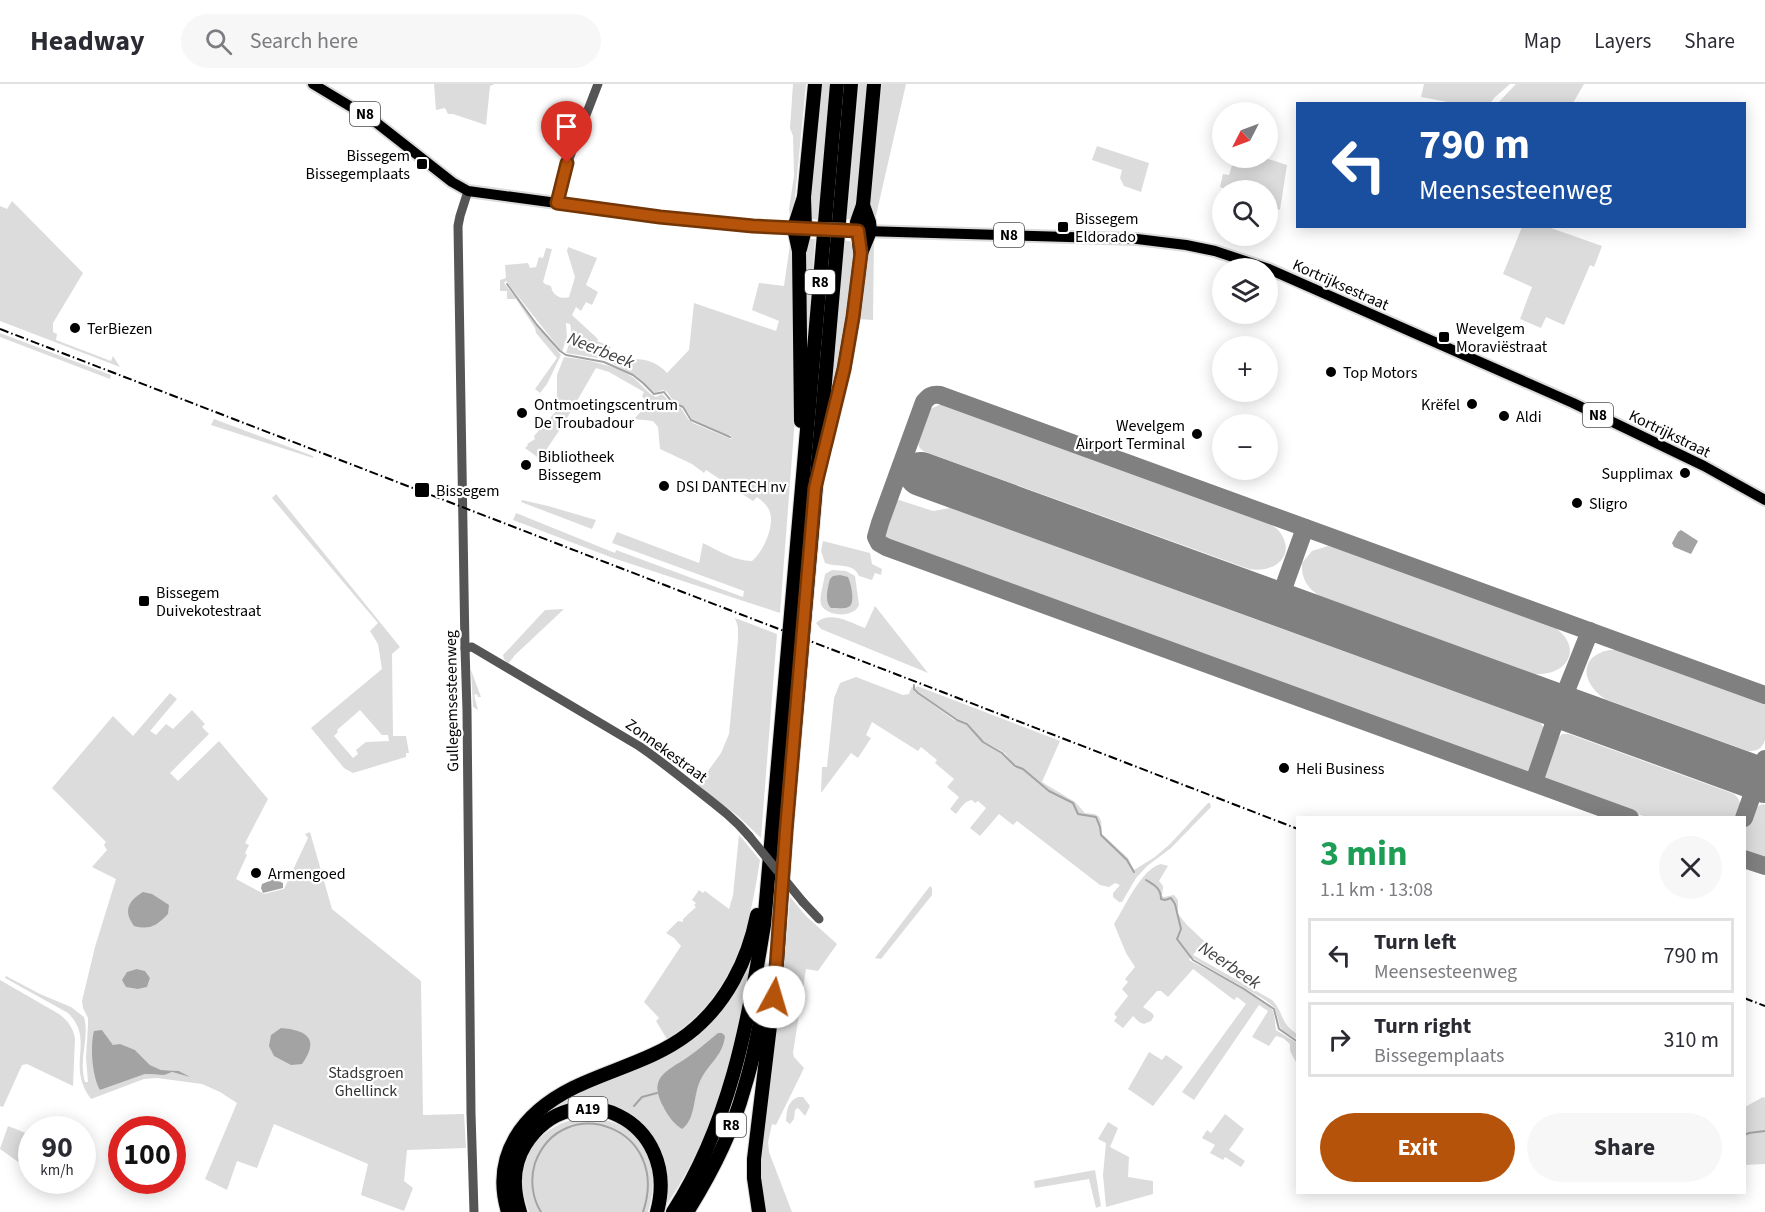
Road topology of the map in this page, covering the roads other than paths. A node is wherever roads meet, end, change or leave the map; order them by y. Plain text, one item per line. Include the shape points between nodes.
1 (313, 84) edge
2 (598, 84) edge
3 (815, 84) edge
4 (837, 84) edge
5 (851, 84) edge
6 (874, 84) edge
7 (468, 191) junction
8 (557, 203) junction
9 (804, 229) junction
10 (859, 231) junction
11 (1428, 338) joint
12 (802, 480) junction
13 (815, 488) junction
14 (1765, 500) edge
15 (465, 648) junction
16 (773, 815) junction
17 (780, 907) junction
18 (819, 919) dead end
19 (474, 1212) edge
20 (508, 1212) edge
21 (520, 1212) edge
22 (657, 1212) edge
23 (673, 1212) edge
24 (687, 1212) edge
25 (759, 1212) edge

1 - 7 main road, N8 via 367,116
2 - 8 street via 567,163
3 - 9 highway
4 - 12 highway, R8
5 - 13 highway, R8
6 - 10 highway via 863,205 870,222
7 - 8 main road, N8
7 - 15 street, Gullegemsesteenweg via 459,222
8 - 9 main road, N8 via 661,217
9 - 10 main road, N8, bridge
9 - 12 highway via 799,251
10 - 11 main road, Kortrijksestraat / N8 via 1136,239 1186,245 1246,260
10 - 13 highway via 861,253 853,317
11 - 14 main road, Kortrijkstraat / N8 via 1666,447
12 - 16 highway, R8
13 - 17 highway, R8
15 - 18 street, Zonnekestraat, bridge via 472,647 639,746 677,773 733,819
15 - 19 street, Gullegemsesteenweg
16 - 20 highway, A19 via 756,924 727,992 706,1018 675,1044 573,1088 528,1121 511,1144 503,1170 502,1187
16 - 23 highway, R8 via 764,925 743,1039 713,1137
17 - 24 highway, R8 via 744,1090 716,1161
17 - 25 highway via 776,976 754,1159
21 - 22 highway, A19 via 514,1187 522,1149 541,1126 561,1114 581,1109 618,1115 639,1129 648,1141 656,1154 662,1181

